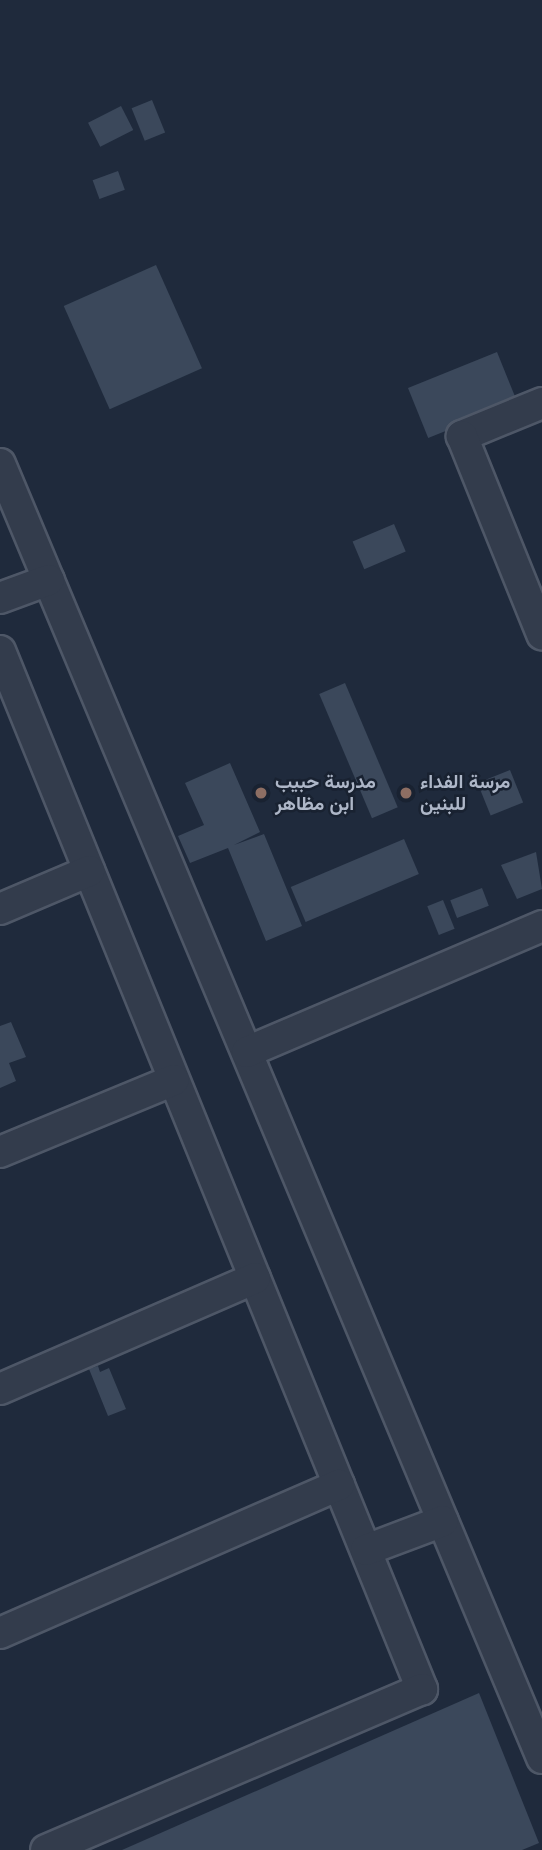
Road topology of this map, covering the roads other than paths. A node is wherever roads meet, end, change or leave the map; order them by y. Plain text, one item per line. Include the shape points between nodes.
1 (542, 403) edge
2 (0, 464) edge
3 (49, 580) junction
4 (0, 598) edge
5 (542, 634) edge
6 (1, 657) edge
7 (89, 871) junction
8 (0, 909) edge
9 (542, 926) edge
10 (247, 1052) junction
11 (174, 1080) junction
12 (0, 1152) edge
13 (255, 1278) junction
14 (0, 1389) edge
15 (339, 1485) junction
16 (443, 1521) junction
17 (366, 1550) junction
18 (0, 1633) edge
19 (542, 1758) edge
20 (46, 1850) edge

1 - 5 street via 462,436
2 - 3 street
3 - 4 street
3 - 10 street
6 - 7 street
7 - 8 street
7 - 11 street
9 - 10 street
10 - 16 street
11 - 12 street
11 - 13 street
13 - 14 street
13 - 15 street
15 - 17 street
15 - 18 street
16 - 17 street
16 - 19 street
17 - 20 street via 422,1689

